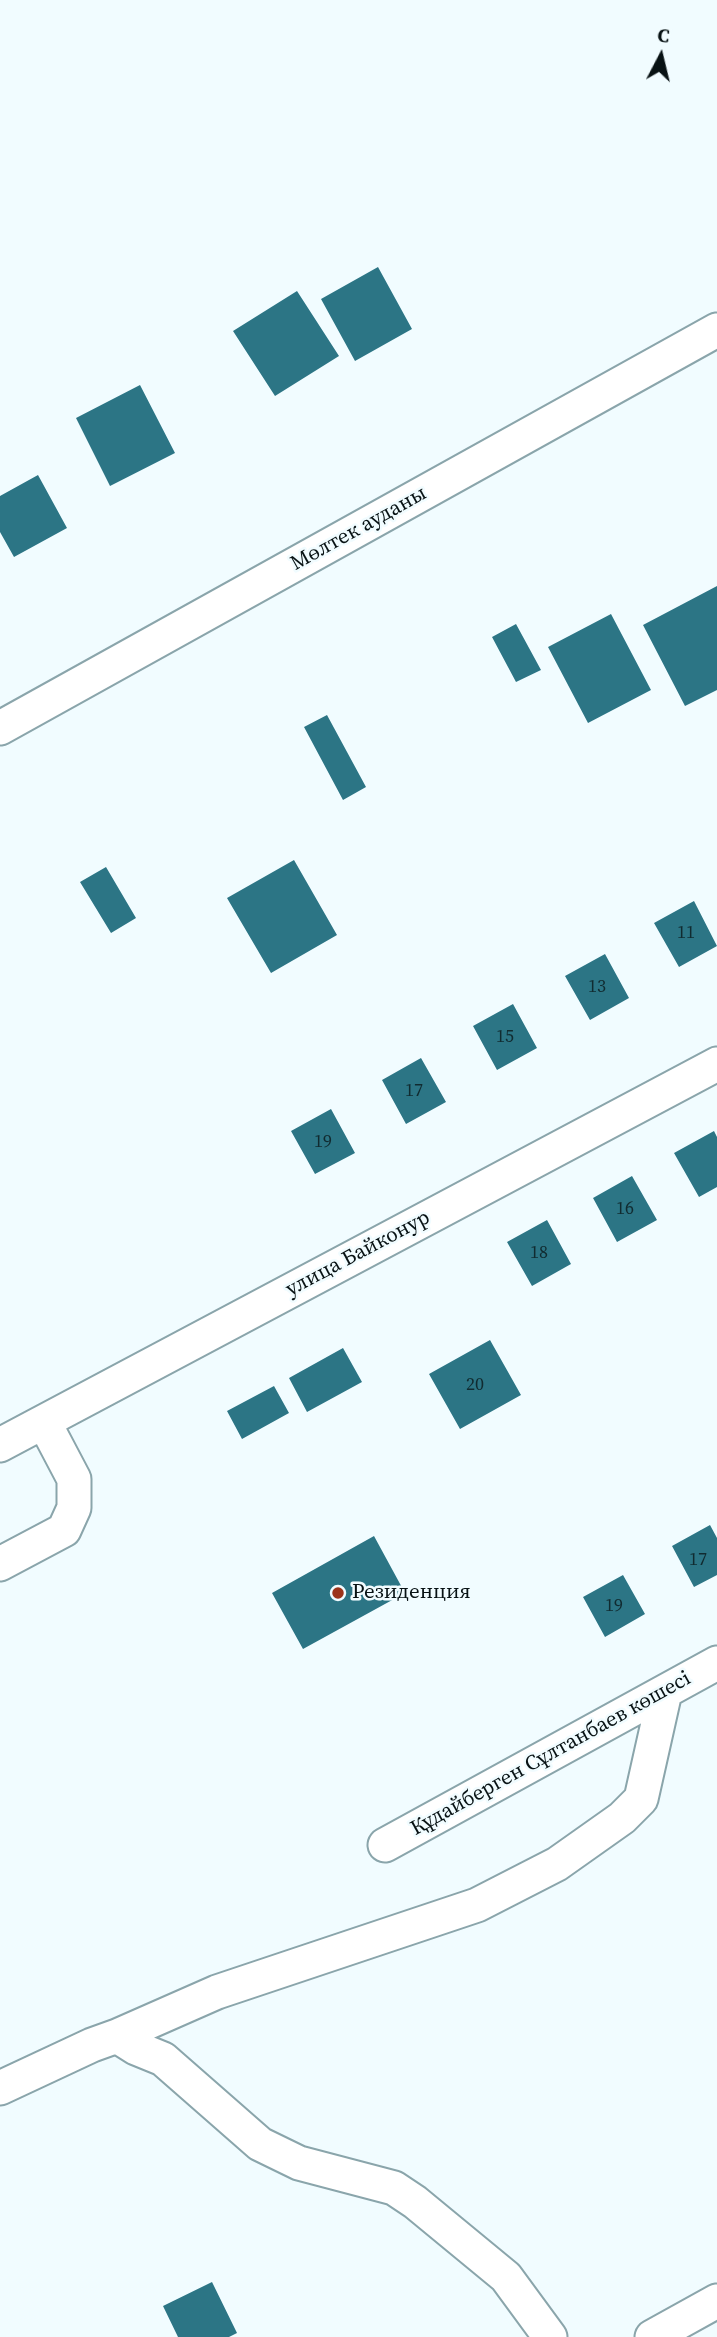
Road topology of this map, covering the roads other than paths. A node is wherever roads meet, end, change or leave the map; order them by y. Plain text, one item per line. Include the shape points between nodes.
1 (717, 330) edge
2 (0, 728) edge
3 (717, 1064) edge
4 (44, 1422) junction
5 (0, 1445) edge
6 (0, 1564) edge
7 (717, 1663) edge
8 (665, 1692) junction
9 (386, 1845) dead end
10 (117, 2036) junction
11 (0, 2088) edge
12 (717, 2301) edge
13 (550, 2337) edge
14 (652, 2337) edge

1 - 2 street, Мөлтек ауданы
3 - 4 street, улица Байконур
4 - 5 street, улица Байконур
4 - 6 street via 74,1479 74,1508 64,1530
7 - 8 street, Құдайберген Сұлтанбаев көшесі
8 - 9 street, Құдайберген Сұлтанбаев көшесі
8 - 10 street via 641,1799 622,1818 556,1864 478,1905 218,1992
10 - 11 street
10 - 13 street via 163,2059 260,2144 299,2163 394,2188 415,2202 506,2277
12 - 14 street

